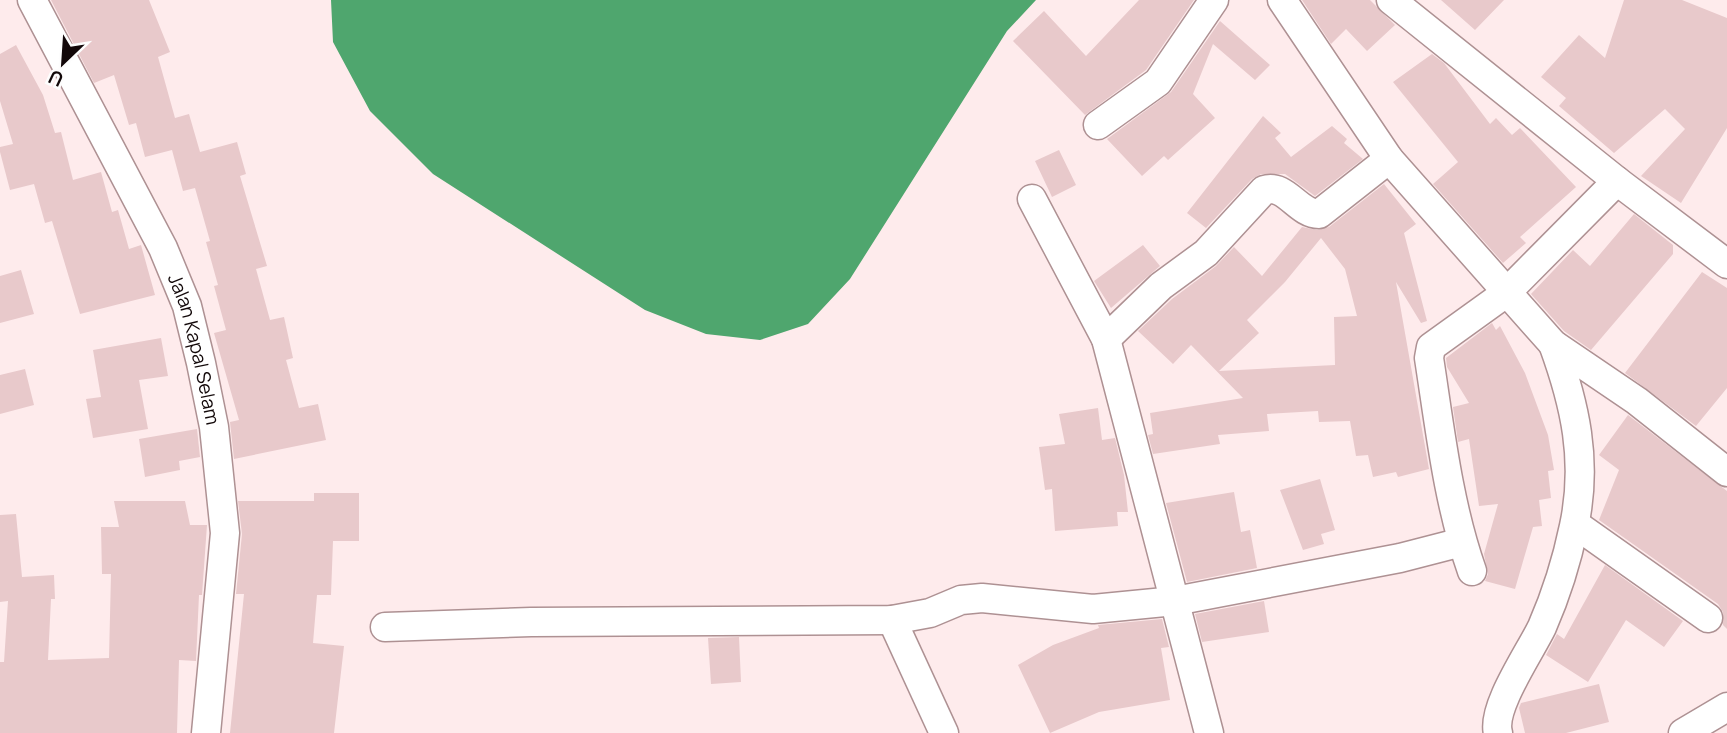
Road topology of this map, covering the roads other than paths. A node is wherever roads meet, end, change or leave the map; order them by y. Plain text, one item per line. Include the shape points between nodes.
1 (32, 0) edge
2 (1214, 0) edge
3 (1282, 0) edge
4 (1391, 0) edge
5 (1098, 125) dead end
6 (1389, 159) junction
7 (1617, 181) junction
8 (1032, 200) dead end
9 (1727, 264) edge
10 (1506, 293) junction
11 (1107, 339) junction
12 (1553, 344) junction
13 (1727, 472) edge
14 (1575, 524) junction
15 (1462, 542) junction
16 (1472, 571) dead end
17 (1175, 601) junction
18 (1708, 618) dead end
19 (892, 620) junction
20 (385, 627) dead end
21 (1727, 707) edge
22 (206, 733) edge
23 (944, 733) edge
24 (1209, 733) edge
25 (1498, 733) edge
26 (1682, 733) edge

1 - 22 street, Jalan Kapal Selam via 163,247 187,306 201,363 214,427 225,533
2 - 5 street via 1158,82
3 - 6 street
4 - 7 street
6 - 10 street
6 - 11 street via 1320,214 1309,212 1276,189 1264,190 1206,253 1161,286
7 - 9 street
7 - 10 street
8 - 11 street
10 - 12 street
10 - 15 street via 1431,347 1429,358
11 - 17 street
12 - 13 street via 1637,401
12 - 14 street via 1576,410 1580,461
14 - 18 street
14 - 25 street via 1542,626 1500,709
15 - 16 street
15 - 17 street
17 - 19 street via 1093,609 982,598
17 - 24 street
19 - 20 street
19 - 23 street
21 - 26 street

